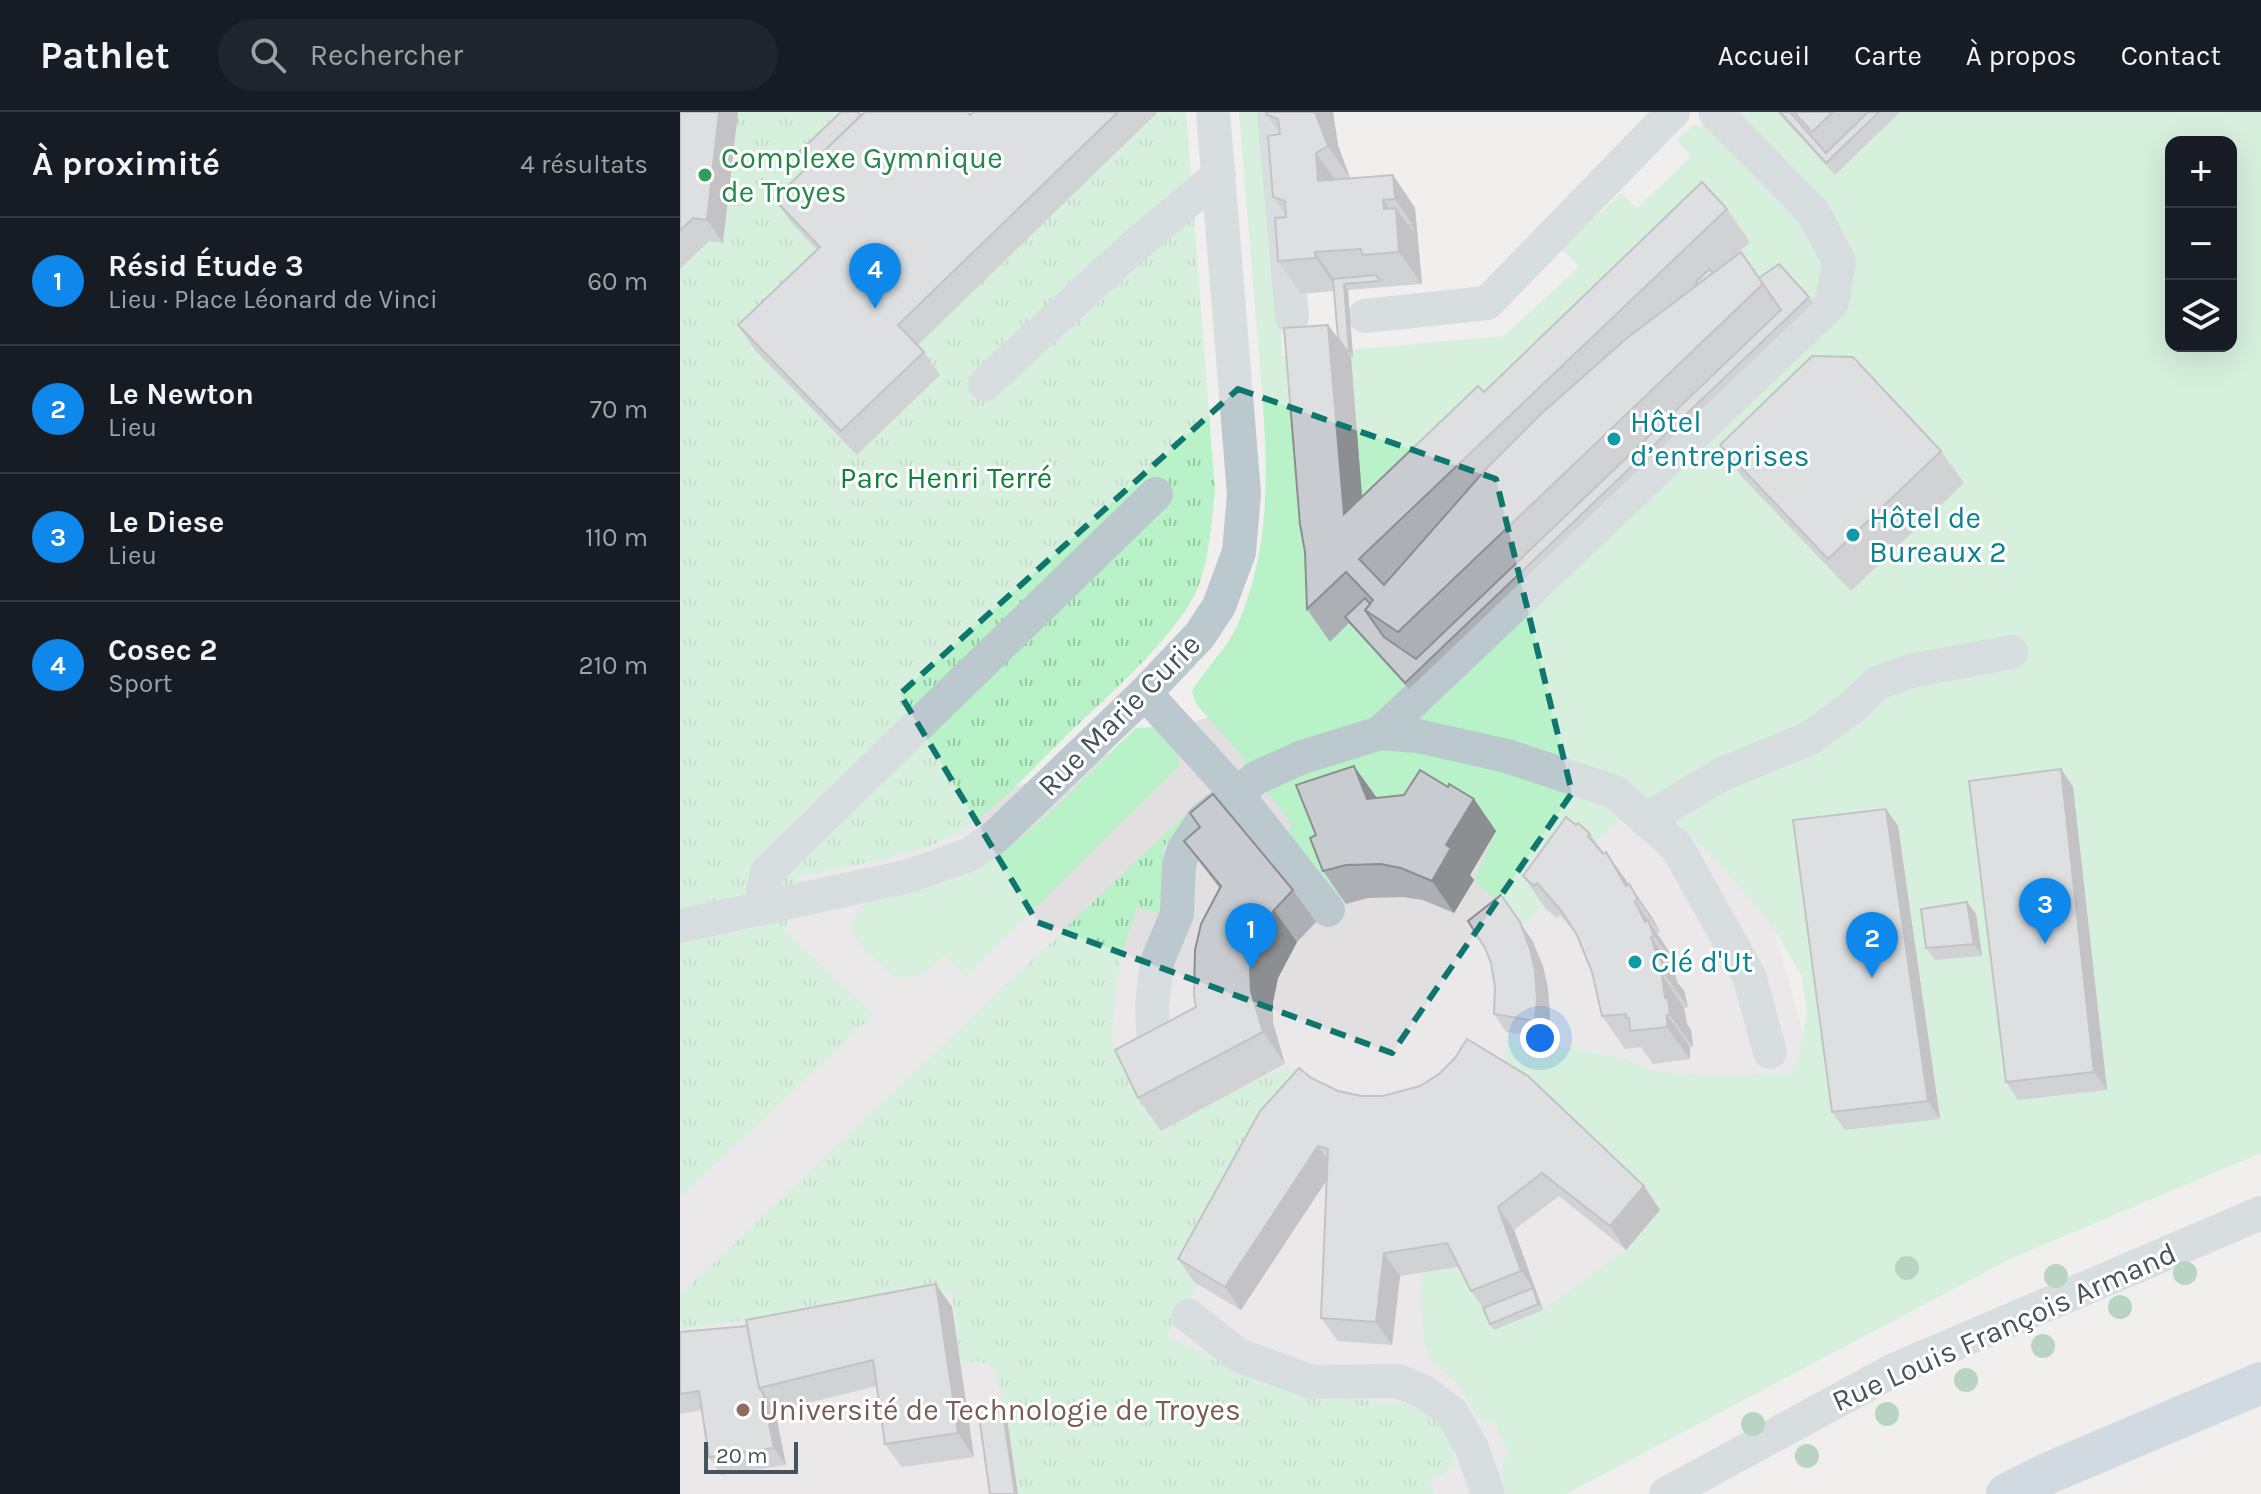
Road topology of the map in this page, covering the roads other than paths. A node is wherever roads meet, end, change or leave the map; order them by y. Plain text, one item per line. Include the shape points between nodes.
1 (1213, 112) edge
2 (1274, 112) edge
3 (1673, 112) edge
4 (1715, 112) edge
5 (1219, 175) junction
6 (1365, 316) dead end
7 (1292, 317) dead end
8 (985, 384) dead end
9 (1156, 494) dead end
10 (2011, 652) dead end
11 (1145, 693) junction
12 (1380, 733) junction
13 (1236, 793) junction
14 (1646, 820) junction
15 (766, 907) junction
16 (1328, 910) edge
17 (680, 926) edge
18 (1154, 1049) edge
19 (1770, 1052) dead end
20 (2261, 1213) edge
21 (1189, 1316) dead end
22 (2261, 1383) edge
23 (1488, 1494) edge
24 (1666, 1494) edge
25 (2007, 1494) edge

1 - 5 street, Rue Marie Curie
2 - 7 street
3 - 6 street via 1487,303
4 - 12 street via 1813,212 1839,261 1832,303
5 - 8 street
5 - 11 street, Rue Marie Curie via 1244,494 1241,539 1219,606 1200,635
9 - 15 street via 767,872
10 - 14 street via 1911,671 1877,683 1810,738 1720,775
11 - 13 street
11 - 15 street, Rue Marie Curie via 995,837 969,855 909,876
12 - 13 street via 1300,758
12 - 14 street via 1507,756 1615,792
13 - 16 street
13 - 18 street via 1203,820 1184,849 1177,914 1157,962
14 - 19 street via 1677,847 1749,976
15 - 17 street, Rue Marie Curie
20 - 24 street, Rue Louis François Armand via 1894,1370
21 - 23 street via 1238,1355 1312,1382 1398,1381 1424,1392 1452,1413 1472,1448
22 - 25 main road

